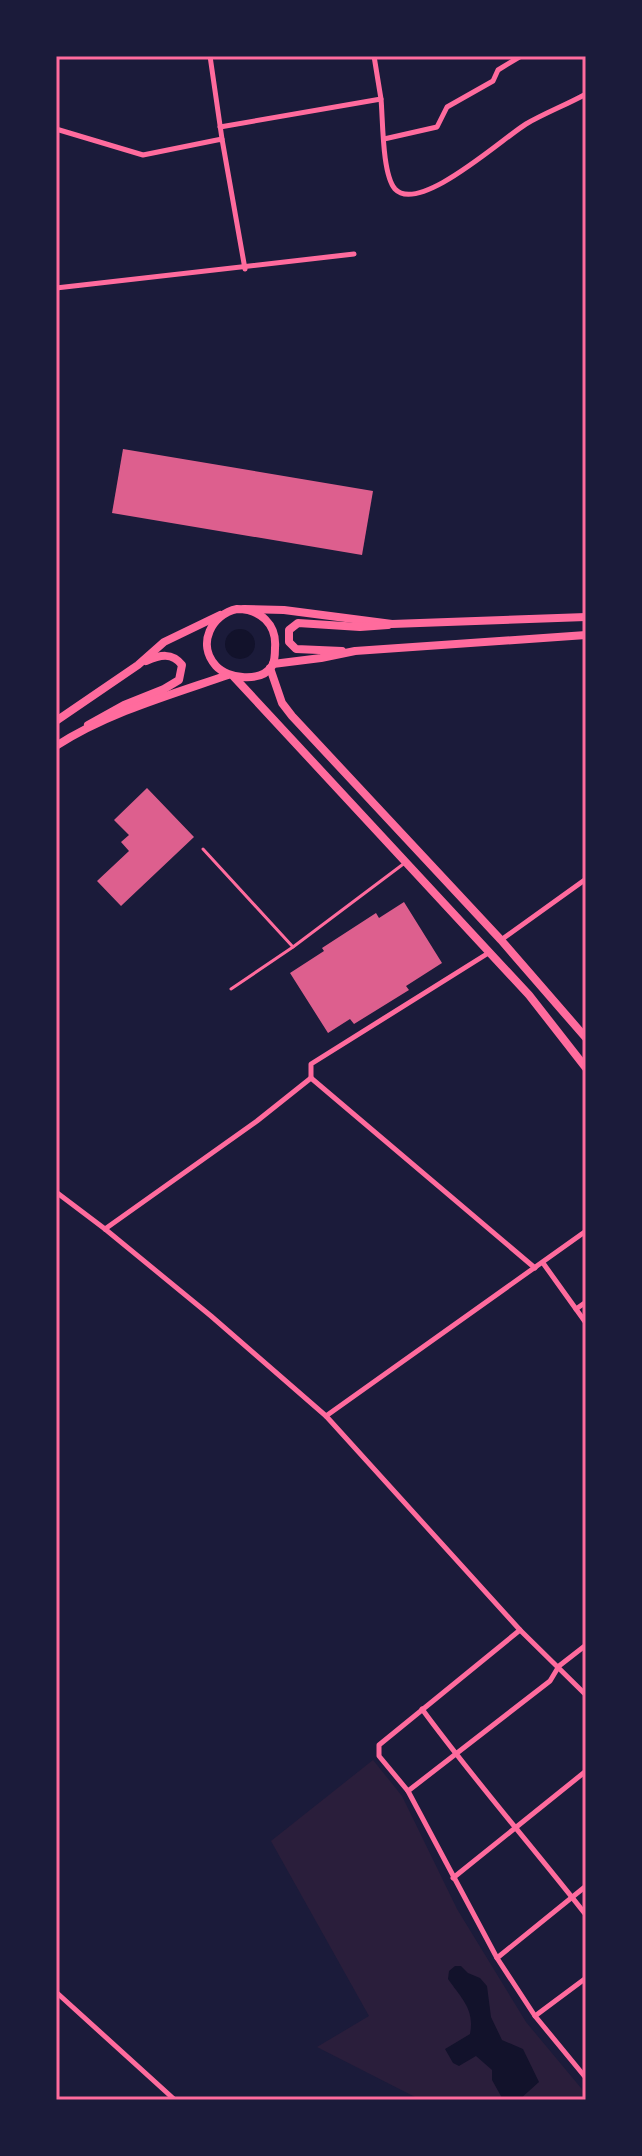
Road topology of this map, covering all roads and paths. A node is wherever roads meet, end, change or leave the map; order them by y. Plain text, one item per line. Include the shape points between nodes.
1 (210, 56) edge
2 (374, 56) edge
3 (521, 56) edge
4 (586, 94) edge
5 (381, 99) junction
6 (220, 127) junction
7 (56, 129) edge
8 (222, 139) junction
9 (384, 139) junction
10 (354, 254) dead end
11 (245, 269) junction
12 (56, 288) edge
13 (244, 609) junction
14 (224, 613) junction
15 (586, 617) edge
16 (392, 624) junction
17 (586, 635) edge
18 (355, 651) junction
19 (138, 665) junction
20 (272, 666) junction
21 (231, 676) junction
22 (56, 721) edge
23 (74, 735) junction
24 (56, 746) edge
25 (203, 849) dead end
26 (407, 861) junction
27 (586, 879) edge
28 (501, 940) junction
29 (293, 947) junction
30 (490, 952) junction
31 (231, 989) dead end
32 (586, 1038) edge
33 (586, 1068) edge
34 (311, 1078) junction
35 (56, 1192) edge
36 (105, 1229) junction
37 (586, 1231) edge
38 (543, 1263) junction
39 (535, 1268) junction
40 (586, 1302) edge
41 (576, 1309) junction
42 (586, 1323) edge
43 (326, 1416) junction
44 (520, 1630) junction
45 (586, 1645) edge
46 (559, 1666) junction
47 (586, 1695) edge
48 (422, 1709) junction
49 (455, 1753) junction
50 (586, 1771) edge
51 (408, 1791) junction
52 (518, 1828) junction
53 (453, 1878) junction
54 (586, 1886) edge
55 (572, 1898) junction
56 (586, 1915) edge
57 (497, 1958) junction
58 (586, 1978) edge
59 (56, 1992) edge
60 (535, 2016) junction
61 (585, 2075) edge
62 (175, 2100) edge

1 - 6 street
2 - 5 street
3 - 9 street via 498,70 493,81 447,107 437,127
4 - 9 street via 525,124 440,185 417,195 392,187
5 - 6 street
5 - 9 street
6 - 8 street
7 - 8 street via 143,155
8 - 11 street
10 - 11 street
11 - 12 street
13 - 14 main road
13 - 16 main road
13 - 20 main road via 257,612 271,626
14 - 19 main road via 164,642
14 - 21 main road via 210,628 207,648 214,664
15 - 16 main road
16 - 18 main road via 298,623 289,630 289,642 296,649
17 - 18 main road
18 - 20 main road
19 - 22 main road
19 - 23 main road via 167,655 180,662 182,673 174,684 99,717
20 - 21 main road via 248,677
20 - 28 main road via 282,703 292,716
21 - 23 main road via 166,696
21 - 26 main road
23 - 24 main road
25 - 29 lane
26 - 29 lane
26 - 30 main road
27 - 28 street
28 - 32 main road
29 - 31 lane
30 - 33 main road
30 - 34 street via 311,1064
34 - 36 street
34 - 39 street
35 - 36 street
36 - 43 street
37 - 38 street
38 - 39 street
38 - 41 street
39 - 43 street
40 - 41 street
41 - 42 street
43 - 44 street
44 - 46 street
44 - 48 street
45 - 46 street
46 - 47 street
46 - 49 street via 550,1681
48 - 49 street
48 - 51 street via 379,1745 379,1756
49 - 51 street
49 - 52 street
50 - 52 street
51 - 53 street
52 - 53 street
52 - 55 street
53 - 57 street
54 - 55 street
55 - 56 street
55 - 57 street
57 - 60 street
58 - 60 street
59 - 62 street
60 - 61 street

